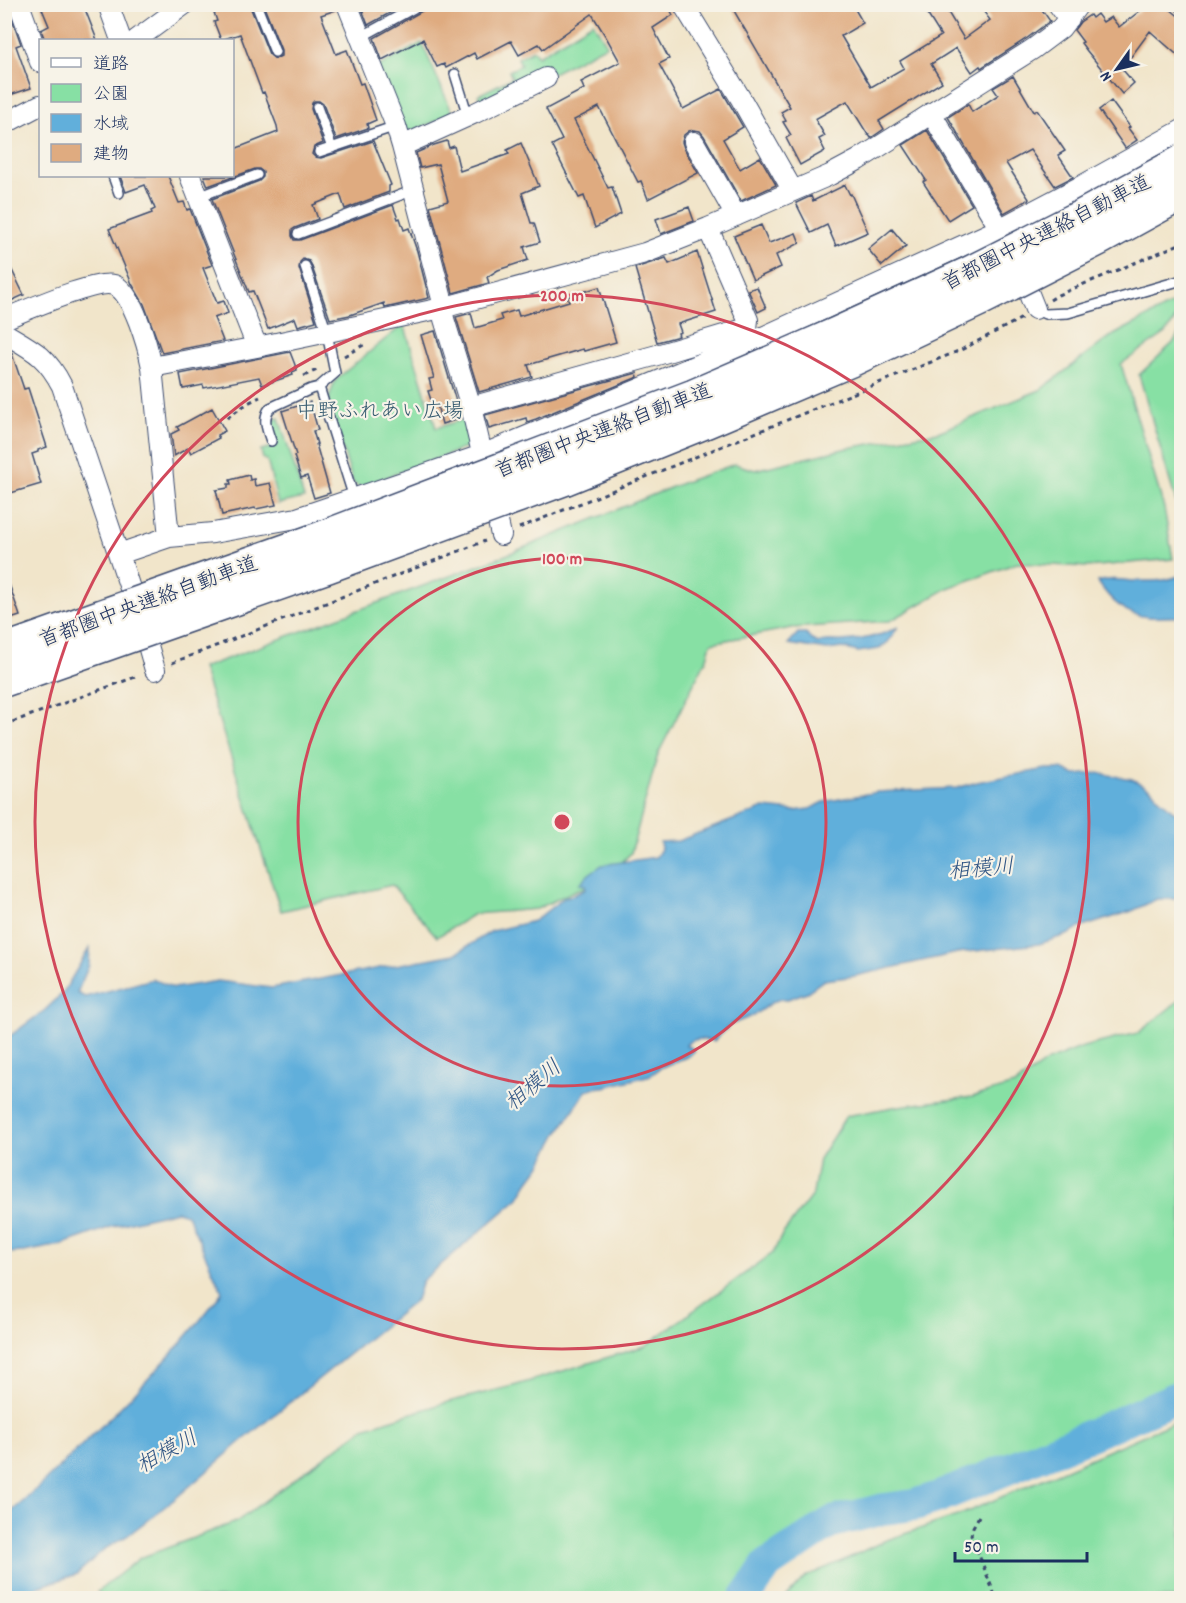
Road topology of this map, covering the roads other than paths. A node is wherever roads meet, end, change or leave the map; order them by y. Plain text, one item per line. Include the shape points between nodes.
1 (19, 4) edge
2 (108, 4) edge
3 (185, 4) edge
4 (256, 4) edge
5 (347, 4) edge
6 (421, 4) edge
7 (683, 4) edge
8 (1177, 4) edge
9 (1182, 8) edge
10 (1069, 10) edge
11 (361, 37) junction
12 (133, 39) edge
13 (135, 39) edge
14 (275, 52) dead end
15 (39, 59) edge
16 (455, 74) dead end
17 (546, 78) dead end
18 (39, 106) edge
19 (317, 107) dead end
20 (931, 113) junction
21 (468, 116) junction
22 (4, 124) edge
23 (396, 126) junction
24 (1182, 130) edge
25 (694, 142) dead end
26 (402, 146) junction
27 (332, 148) junction
28 (319, 152) dead end
29 (1182, 162) edge
30 (257, 176) dead end
31 (113, 177) edge
32 (190, 177) edge
33 (414, 189) junction
34 (793, 191) junction
35 (119, 193) dead end
36 (1182, 193) edge
37 (198, 197) junction
38 (736, 216) junction
39 (708, 228) junction
40 (1001, 228) junction
41 (298, 234) dead end
42 (305, 266) dead end
43 (1182, 280) edge
44 (442, 308) junction
45 (1035, 309) joint
46 (4, 319) edge
47 (4, 333) edge
48 (327, 333) junction
49 (257, 347) junction
50 (152, 367) junction
51 (318, 387) junction
52 (471, 407) junction
53 (271, 441) dead end
54 (482, 454) junction
55 (354, 498) junction
56 (501, 535) dead end
57 (169, 537) junction
58 (119, 554) junction
59 (4, 651) edge
60 (155, 670) dead end
61 (4, 680) edge

1 - 15 street
2 - 12 street
3 - 13 street
4 - 14 lane
5 - 11 street
6 - 11 lane
7 - 34 street
8 - 9 lane
10 - 20 street via 1061,28
11 - 23 street
16 - 21 lane
17 - 21 street
18 - 22 street
19 - 27 lane
20 - 34 street via 858,160
20 - 40 street
21 - 26 street
23 - 26 street
23 - 27 lane
24 - 40 street
25 - 38 street
26 - 33 street
27 - 28 lane
29 - 59 highway, 首都圏中央連絡自動車道, bridge via 968,274 694,396 322,538
30 - 37 lane
31 - 35 lane
32 - 37 street
33 - 41 lane
33 - 44 street
34 - 38 street
36 - 61 highway, 首都圏中央連絡自動車道, bridge via 969,304 707,421 328,566
37 - 49 street
38 - 39 street
39 - 44 street via 645,253
39 - 52 street via 748,320 747,328
40 - 45 street
40 - 54 street via 754,341
42 - 48 lane
43 - 45 lane via 1068,313 1045,314
44 - 48 street
44 - 52 street
46 - 50 street via 60,297 103,284 115,285 131,302
47 - 58 street via 35,351 55,372
48 - 49 street
48 - 51 lane via 336,373
49 - 50 street
50 - 57 street
51 - 53 lane via 270,408 265,420
51 - 55 lane
52 - 54 street
54 - 55 street
54 - 56 street
55 - 57 street via 297,519
57 - 58 street
58 - 60 street

